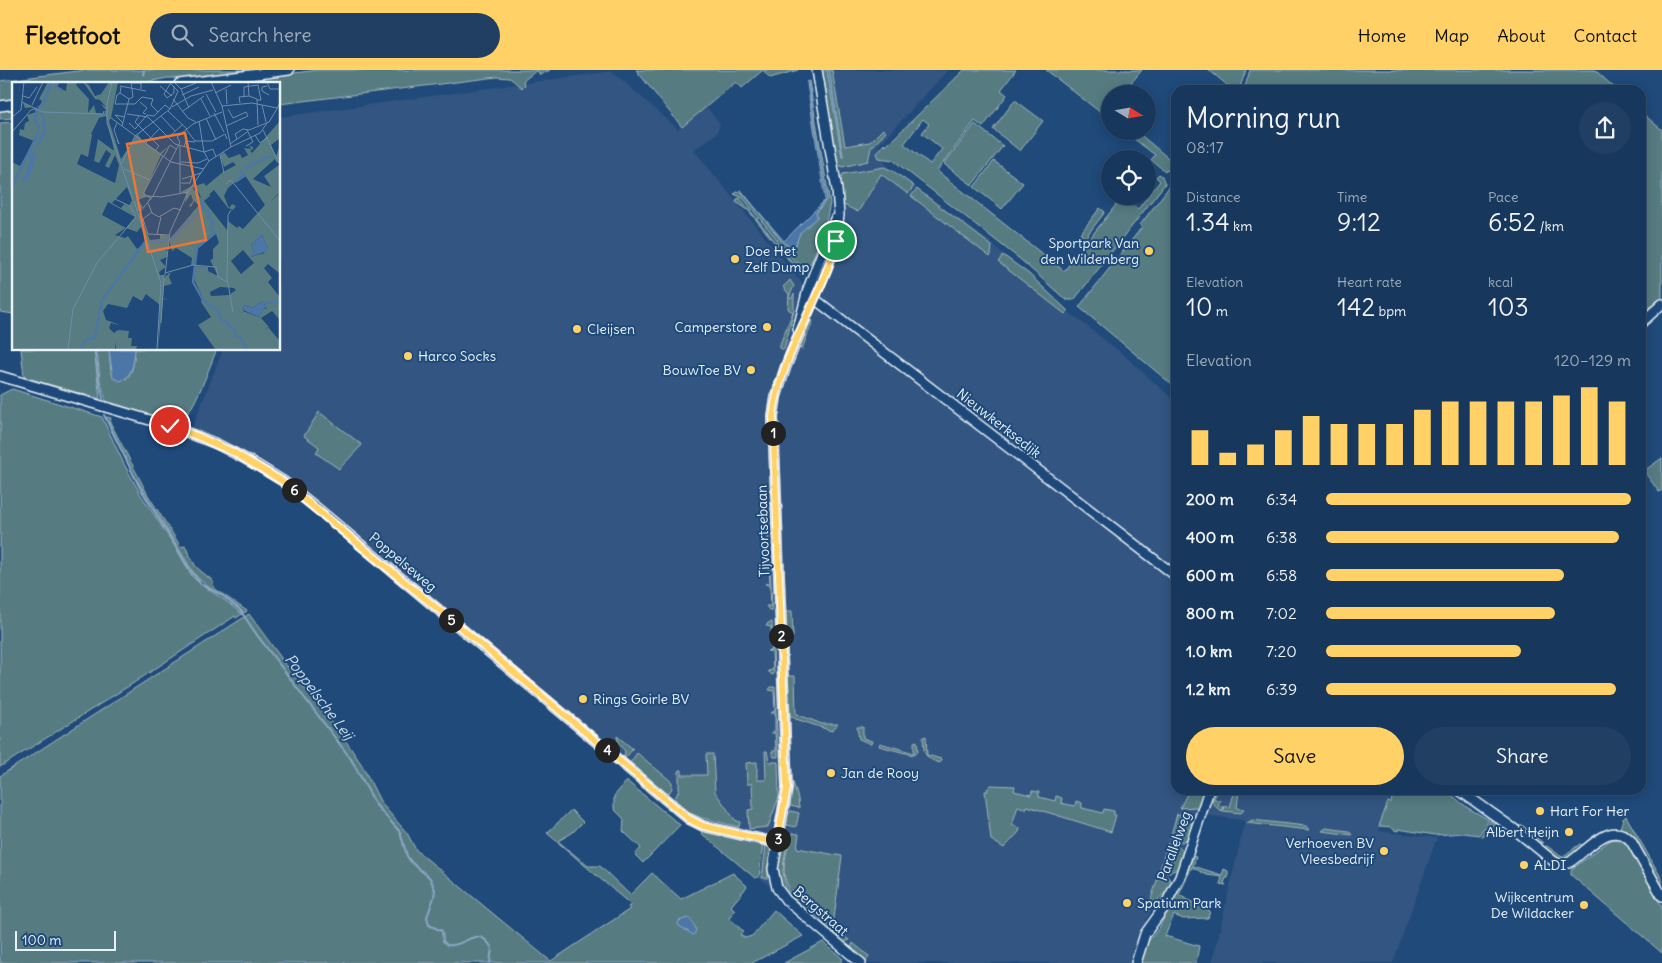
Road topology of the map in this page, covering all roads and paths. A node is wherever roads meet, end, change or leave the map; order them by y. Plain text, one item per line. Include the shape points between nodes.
1 (289, 70) edge
2 (817, 70) edge
3 (195, 82) edge
4 (838, 207) junction
5 (808, 289) junction
6 (815, 298) junction
7 (1662, 304) edge
8 (1646, 318) edge
9 (796, 340) junction
10 (0, 376) edge
11 (1171, 572) edge
12 (1207, 795) edge
13 (1466, 795) edge
14 (777, 843) junction
15 (1662, 896) edge
16 (861, 963) edge
17 (1136, 963) edge

1 - 3 street
2 - 4 street, Tijvoortsebaan
4 - 5 street, Tijvoortsebaan
4 - 6 street, Tijvoortsebaan via 834,250
5 - 6 street, Nieuwkerksedijk
5 - 9 street, Tijvoortsebaan
6 - 9 street, Tijvoortsebaan
6 - 11 street, Nieuwkerksedijk
7 - 8 street
9 - 14 street, Tijvoortsebaan via 779,387 773,417 787,788
10 - 14 street, Poppelseweg via 170,426 217,444 257,465 282,481 689,819 703,826
12 - 17 street, Parallelweg via 1180,876 1145,934
13 - 15 street via 1553,862 1561,864 1574,860 1608,834 1623,834 1631,841
14 - 16 street, Bergstraat via 773,869 777,888 786,900

